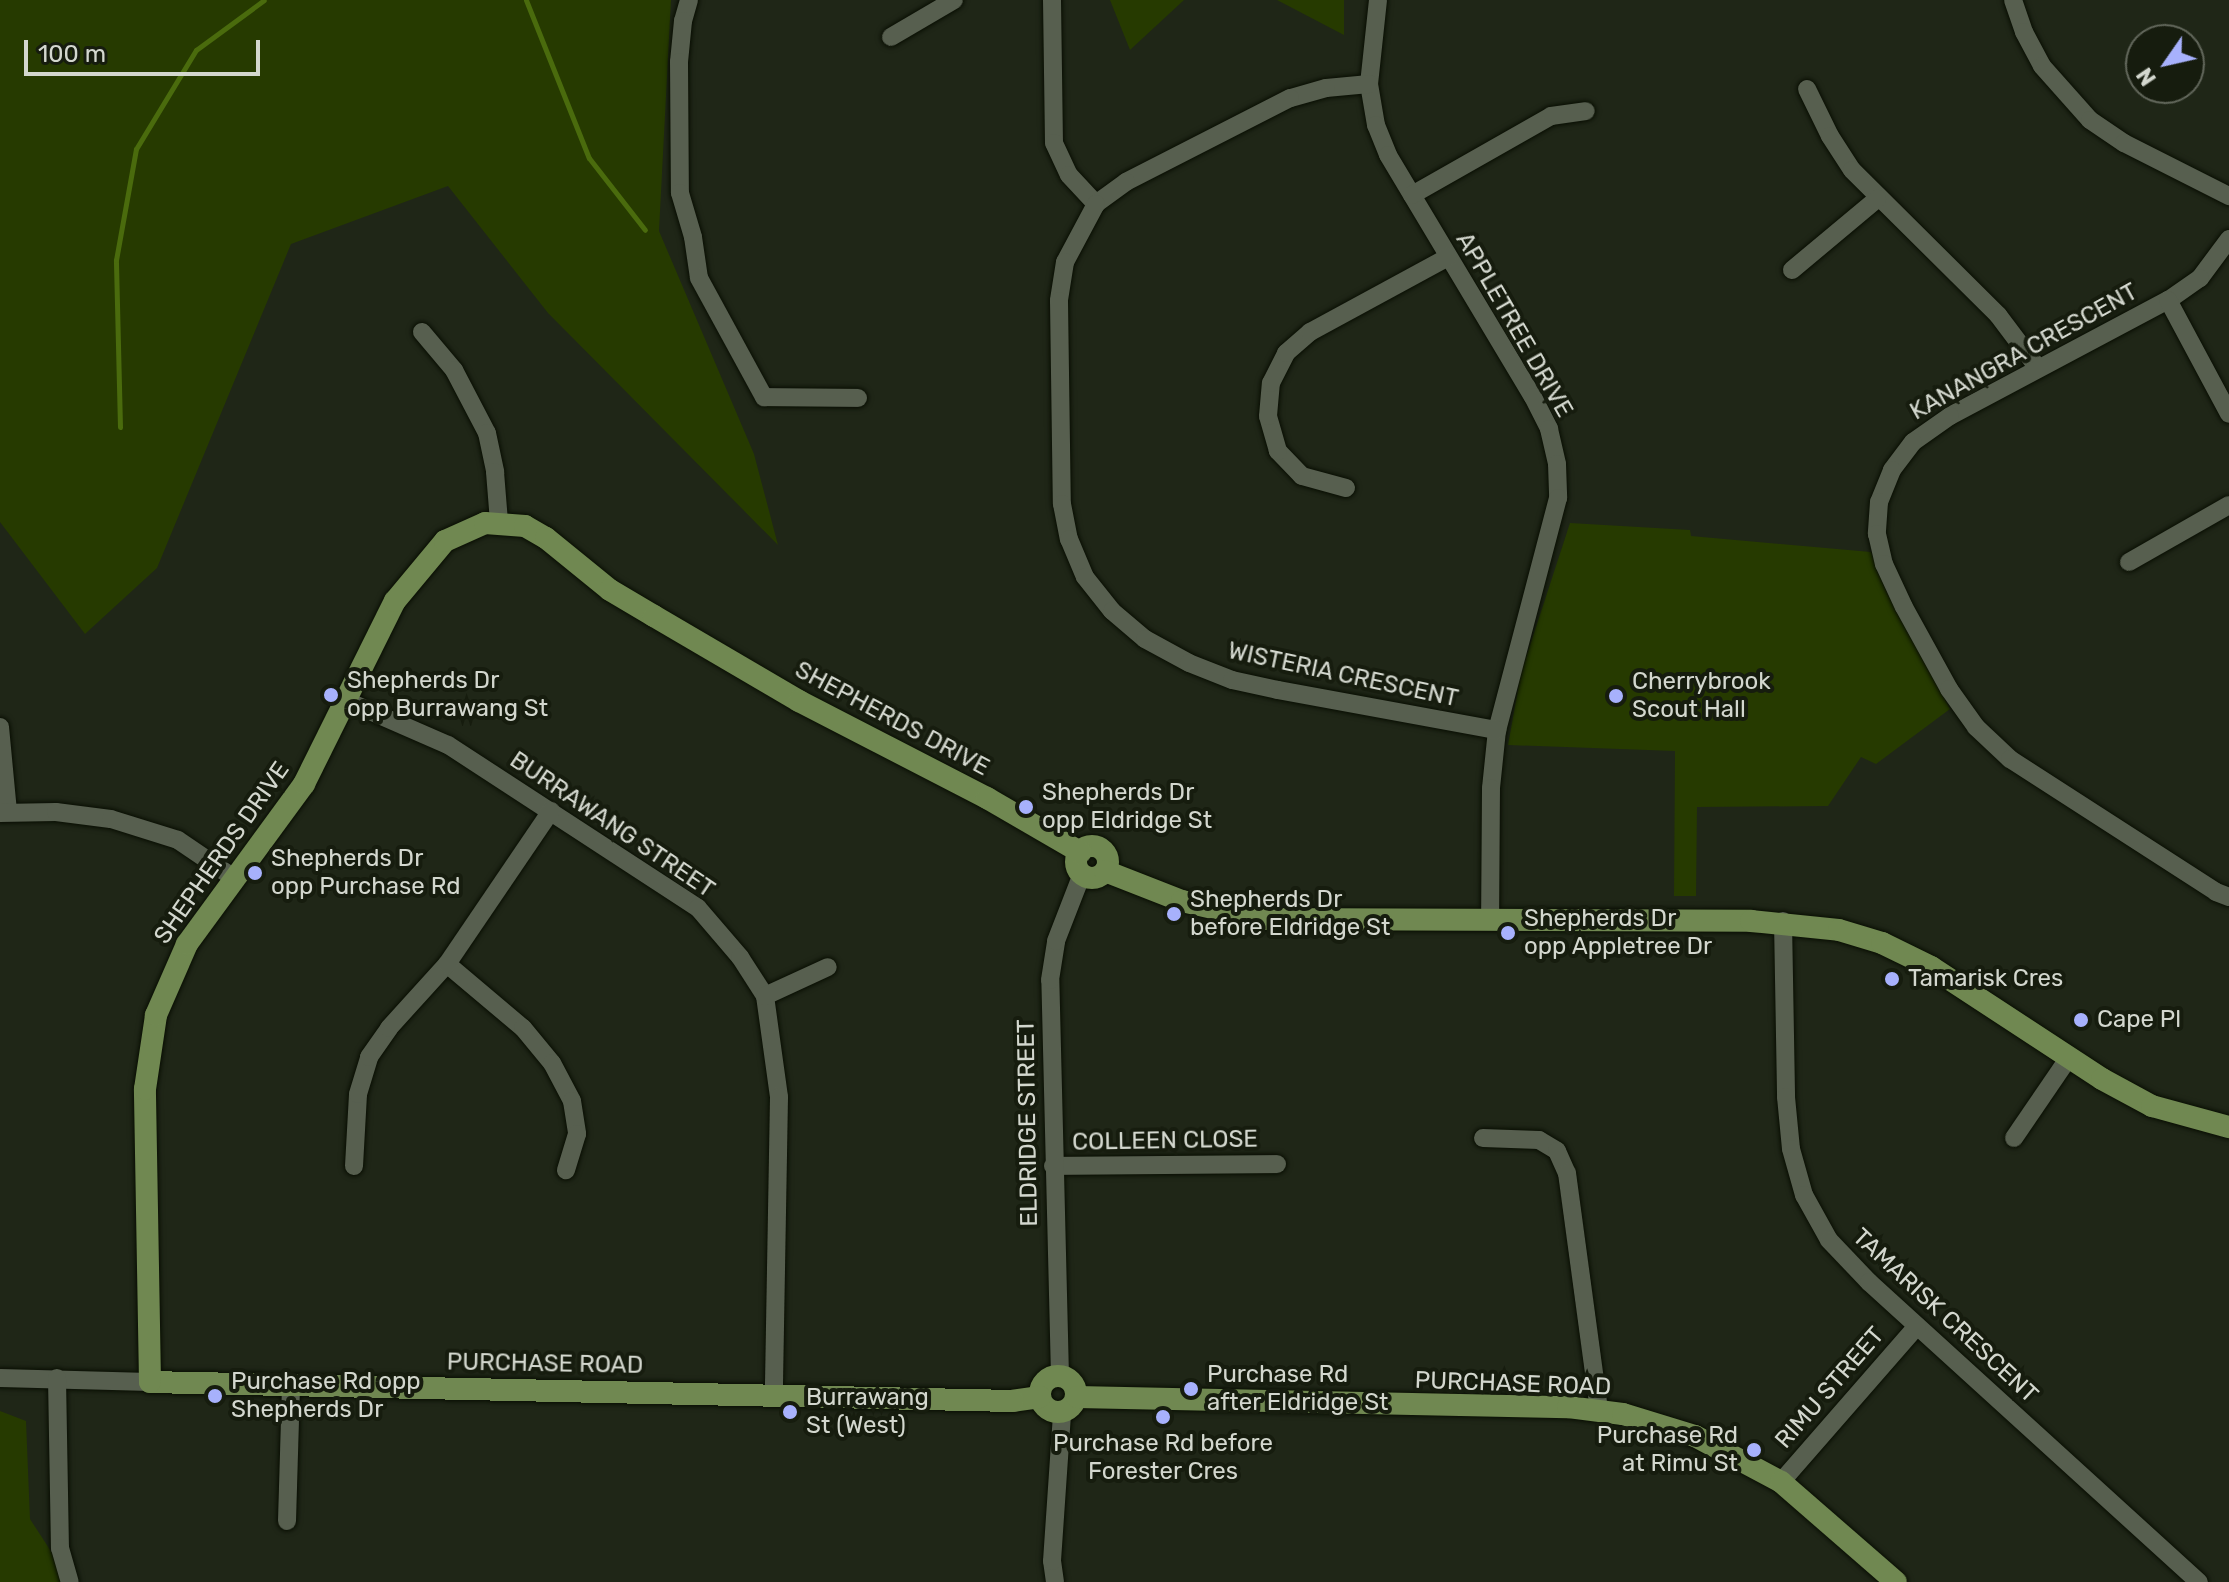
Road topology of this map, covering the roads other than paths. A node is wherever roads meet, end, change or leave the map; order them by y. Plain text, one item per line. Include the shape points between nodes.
1 (689, 0) edge
2 (954, 0) edge
3 (1052, 0) edge
4 (1378, 0) edge
5 (2013, 0) edge
6 (891, 37) dead end
7 (1369, 84) junction
8 (1807, 89) dead end
9 (1586, 111) dead end
10 (1412, 195) junction
11 (2229, 196) edge
12 (1877, 199) junction
13 (1096, 204) junction
14 (2229, 239) edge
15 (1448, 257) junction
16 (1792, 270) dead end
17 (2168, 300) junction
18 (422, 332) dead end
19 (2038, 368) junction
20 (858, 398) dead end
21 (2229, 414) edge
22 (1346, 488) dead end
23 (2229, 505) edge
24 (499, 522) junction
25 (2129, 562) dead end
26 (345, 700) junction
27 (0, 727) edge
28 (1497, 730) junction
29 (551, 811) junction
30 (4, 812) edge
31 (1081, 863) junction
32 (234, 878) junction
33 (2229, 897) edge
34 (1490, 921) junction
35 (1783, 921) junction
36 (447, 964) junction
37 (828, 967) dead end
38 (765, 996) junction
39 (2070, 1056) junction
40 (2229, 1127) edge
41 (1483, 1138) dead end
42 (2014, 1138) dead end
43 (1277, 1164) dead end
44 (354, 1166) dead end
45 (1053, 1166) junction
46 (566, 1170) dead end
47 (1917, 1326) junction
48 (1060, 1376) junction
49 (0, 1378) edge
50 (57, 1378) junction
51 (150, 1382) junction
52 (291, 1384) junction
53 (774, 1396) junction
54 (1040, 1397) junction
55 (1069, 1405) junction
56 (1599, 1410) junction
57 (1781, 1482) junction
58 (287, 1521) dead end
59 (70, 1582) edge
60 (1055, 1582) edge
61 (1896, 1582) edge
62 (2199, 1582) edge

1 - 20 street via 679,62 680,193 699,278 764,397
2 - 6 street
3 - 13 street via 1054,143 1069,175
4 - 7 street, APPLETREE DRIVE
5 - 11 street via 2042,66 2090,120
7 - 10 street, APPLETREE DRIVE via 1376,125
7 - 13 street, WISTERIA CRESCENT via 1290,98 1126,182
8 - 12 street via 1830,136
9 - 10 street via 1551,116
10 - 15 street, APPLETREE DRIVE
12 - 16 street
12 - 19 street via 1998,315
13 - 28 street, WISTERIA CRESCENT via 1065,262 1059,301 1062,504 1085,577 1112,611 1145,639 1232,680
14 - 17 street, KANANGRA CRESCENT via 2200,278
15 - 22 street via 1310,332 1286,353 1271,383 1268,416 1278,451 1302,476
15 - 28 street, APPLETREE DRIVE via 1533,397 1549,429 1557,464 1555,512
17 - 19 street, KANANGRA CRESCENT
17 - 21 street
18 - 24 street via 454,370 487,433
19 - 33 street, KANANGRA CRESCENT via 1913,442 1892,470 1879,502 1877,534 1884,564 1949,689 1976,727 2010,759
23 - 25 street
24 - 26 main road, SHEPHERDS DRIVE via 456,533 416,572 395,601
24 - 31 main road, SHEPHERDS DRIVE via 525,526 546,538 610,590 799,701 987,798
26 - 29 street, BURRAWANG STREET via 448,745
26 - 32 main road, SHEPHERDS DRIVE via 304,784
27 - 30 street
28 - 34 street, APPLETREE DRIVE
29 - 36 street
29 - 38 street, BURRAWANG STREET via 698,908
30 - 32 street via 111,819 178,840
31 - 34 main road, SHEPHERDS DRIVE via 1089,847 1099,848 1108,861 1105,871 1182,901 1261,919
31 - 45 street, ELDRIDGE STREET via 1056,941 1050,980
32 - 51 main road, SHEPHERDS DRIVE via 177,960 152,1031 144,1121
34 - 35 main road
35 - 39 main road via 1860,935 1907,954
35 - 47 street, TAMARISK CRESCENT via 1786,1097 1791,1149 1804,1195 1829,1240
36 - 44 street via 369,1057 358,1094
36 - 46 street via 523,1028 552,1063 572,1101 577,1134
37 - 38 street
38 - 53 street, BURRAWANG STREET via 779,1097
39 - 40 main road via 2152,1106
39 - 42 street
41 - 56 street via 1539,1140 1557,1151 1567,1173
43 - 45 street, COLLEEN CLOSE
45 - 48 street, ELDRIDGE STREET
47 - 57 street, RIMU STREET
47 - 62 street, TAMARISK CRESCENT
48 - 54 main road via 1044,1382
48 - 55 main road via 1071,1380
49 - 50 street, PURCHASE ROAD
50 - 51 street, PURCHASE ROAD
50 - 59 street via 60,1548
51 - 52 main road, PURCHASE ROAD
52 - 53 main road, PURCHASE ROAD
52 - 58 street
53 - 54 main road, PURCHASE ROAD via 1013,1401
54 - 55 main road via 1050,1411
55 - 56 main road, PURCHASE ROAD
55 - 60 street via 1052,1561
56 - 57 main road, PURCHASE ROAD via 1695,1436
57 - 61 main road, PURCHASE ROAD

